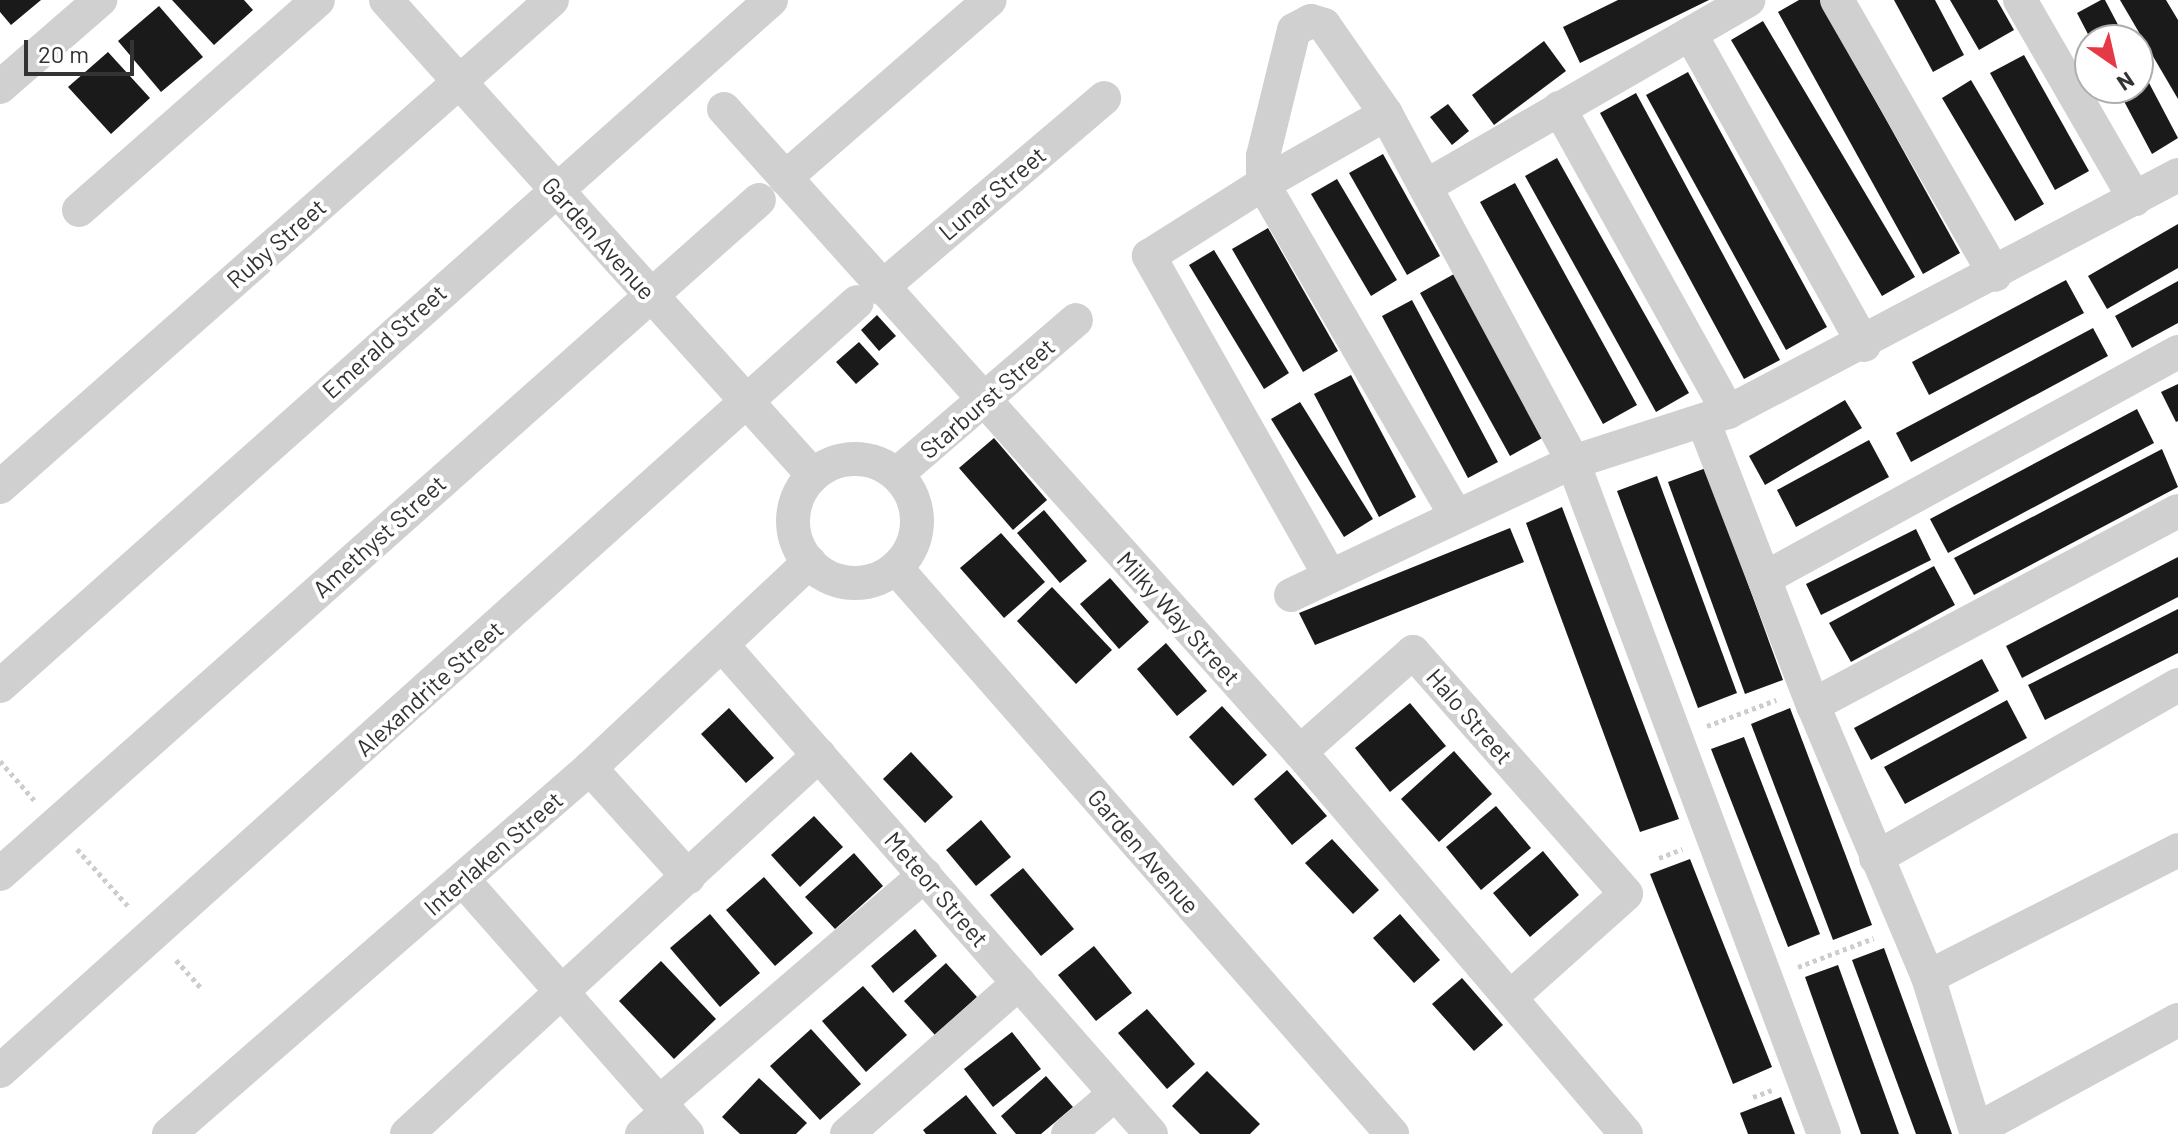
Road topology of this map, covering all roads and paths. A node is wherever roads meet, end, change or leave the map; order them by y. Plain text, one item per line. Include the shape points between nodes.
1 (100, 0) edge
2 (318, 0) edge
3 (386, 0) edge
4 (552, 0) edge
5 (771, 0) edge
6 (990, 0) edge
7 (1749, 0) edge
8 (1837, 0) edge
9 (2020, 0) edge
10 (1691, 35) junction
11 (459, 81) junction
12 (0, 87) edge
13 (1104, 98) dead end
14 (1559, 108) junction
15 (724, 109) dead end
16 (1386, 114) junction
17 (2178, 175) edge
18 (785, 178) junction
19 (1263, 184) junction
20 (1428, 185) junction
21 (555, 188) junction
22 (2135, 199) junction
23 (759, 200) dead end
24 (79, 210) dead end
25 (1995, 275) junction
26 (649, 294) junction
27 (869, 295) junction
28 (1076, 320) dead end
29 (1864, 345) junction
30 (2178, 352) edge
31 (746, 402) junction
32 (985, 402) junction
33 (1716, 418) junction
34 (1573, 462) junction
35 (897, 474) junction
36 (813, 475) junction
37 (0, 487) edge
38 (2178, 511) edge
39 (1456, 516) junction
40 (809, 562) junction
41 (896, 568) junction
42 (1330, 576) junction
43 (1765, 578) junction
44 (1291, 595) dead end
45 (723, 646) junction
46 (2178, 685) edge
47 (0, 686) edge
48 (1810, 697) junction
49 (1675, 737) junction
50 (1300, 752) junction
51 (819, 755) junction
52 (0, 761) edge
53 (590, 768) junction
54 (56, 825) junction
55 (2178, 850) edge
56 (1876, 858) junction
57 (0, 874) edge
58 (925, 875) junction
59 (688, 877) junction
60 (463, 880) junction
61 (1905, 926) junction
62 (155, 935) junction
63 (1928, 977) junction
64 (1766, 979) junction
65 (1019, 983) junction
66 (202, 989) dead end
67 (564, 993) junction
68 (1512, 996) junction
69 (2178, 1020) edge
70 (0, 1071) edge
71 (1115, 1094) junction
72 (672, 1116) edge
73 (1976, 1132) edge
74 (169, 1134) edge
75 (407, 1134) edge
76 (642, 1134) edge
77 (847, 1134) edge
78 (1068, 1134) edge
79 (1151, 1134) edge
80 (1392, 1134) edge
81 (1626, 1134) edge
82 (1824, 1134) edge

1 - 12 street
2 - 24 street
3 - 11 street, Garden Avenue
4 - 11 street, Ruby Street
5 - 21 street, Emerald Street
6 - 18 street
7 - 10 street
8 - 25 street
9 - 22 street
10 - 14 street
10 - 29 street
11 - 21 street, Garden Avenue
11 - 37 street, Ruby Street
13 - 27 street, Lunar Street
14 - 20 street
14 - 33 street
15 - 18 street, Milky Way Street
16 - 19 street
16 - 19 street via 1324,25 1301,23 1294,30 1263,156
16 - 20 street
17 - 22 street
18 - 27 street, Milky Way Street
19 - 39 street
19 - 42 street via 1149,256
20 - 34 street
21 - 26 street, Garden Avenue
21 - 47 street, Emerald Street
22 - 25 street
23 - 26 street, Amethyst Street
25 - 29 street
26 - 31 street, Garden Avenue
26 - 54 street, Amethyst Street
27 - 31 street, Alexandrite Street
27 - 32 street, Milky Way Street
28 - 32 street, Starburst Street
29 - 33 street
30 - 43 street
31 - 36 street, Garden Avenue
31 - 62 street, Alexandrite Street
32 - 35 street, Starburst Street
32 - 50 street, Milky Way Street
33 - 34 street
33 - 43 street
34 - 39 street
34 - 49 street
35 - 36 street via 878,462 855,459 832,463
35 - 41 street via 917,511 917,532
36 - 40 street via 794,509 793,528
38 - 48 street
39 - 42 street
40 - 41 street via 828,577 851,583 875,580
40 - 45 street, Interlaken Street
41 - 80 street, Garden Avenue
42 - 44 street
43 - 48 street
45 - 51 street, Meteor Street
45 - 53 street, Interlaken Street
46 - 56 street
48 - 49 path
48 - 56 street
49 - 64 street
50 - 68 street, Milky Way Street
50 - 68 street, Halo Street via 1413,652 1626,894
51 - 58 street, Meteor Street
51 - 59 street
52 - 54 path
53 - 59 street
53 - 60 street, Interlaken Street
54 - 57 street, Amethyst Street
54 - 62 path
55 - 63 street
56 - 61 street
58 - 65 street, Meteor Street
58 - 72 street
59 - 67 street
60 - 67 street
60 - 74 street, Interlaken Street
61 - 63 street
61 - 64 path
62 - 66 path
62 - 70 street, Alexandrite Street
63 - 73 street
64 - 82 street
65 - 71 street, Meteor Street
65 - 77 street
67 - 72 street
67 - 75 street
68 - 81 street, Milky Way Street
69 - 73 street
71 - 78 street
71 - 79 street, Meteor Street
72 - 76 street

